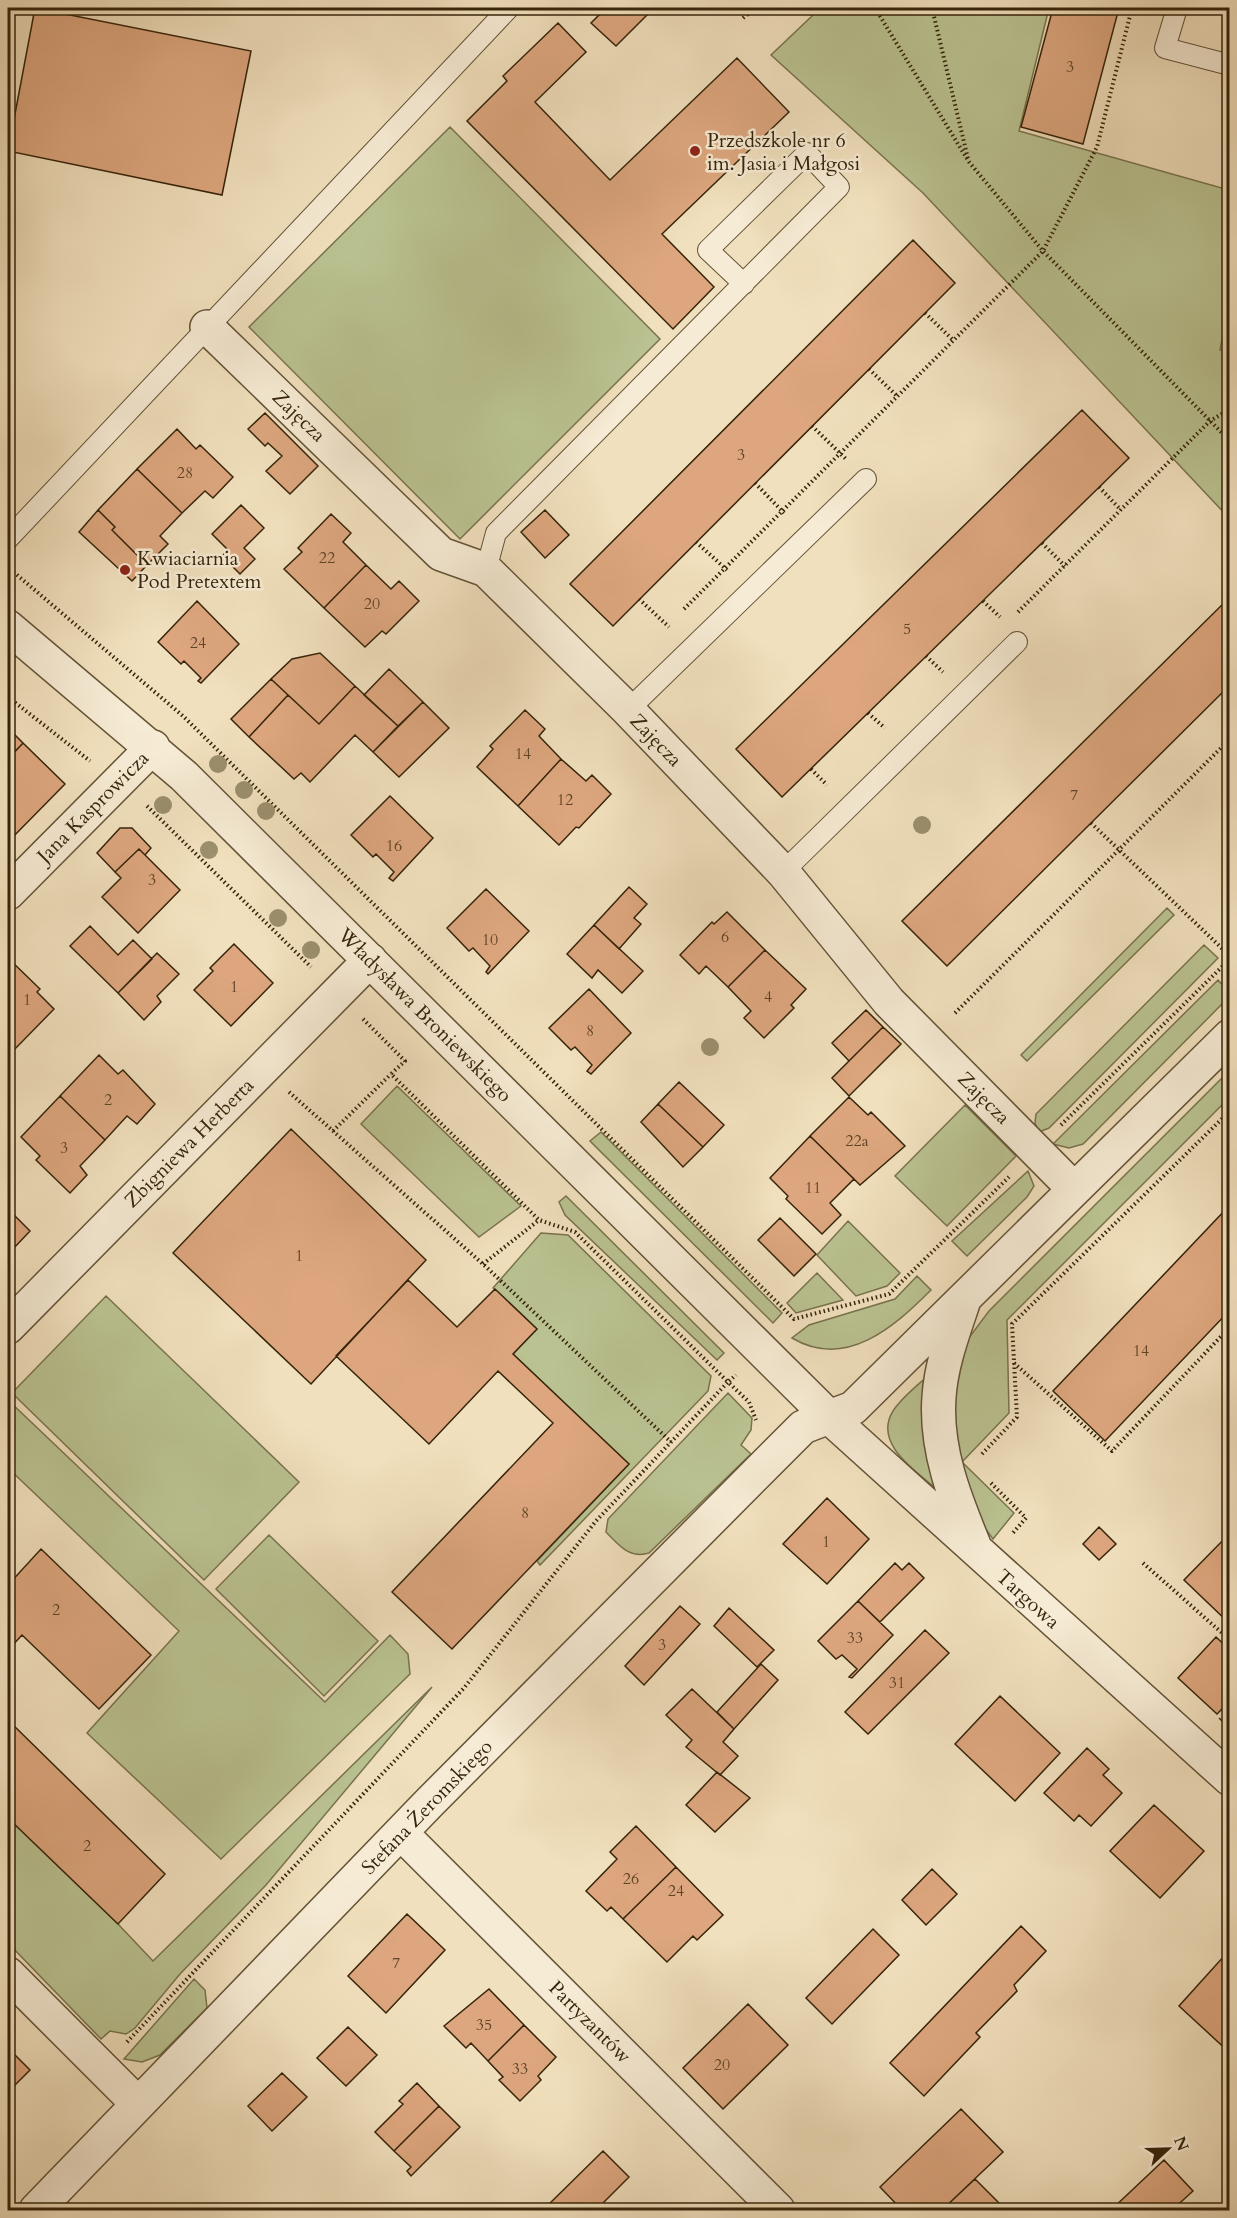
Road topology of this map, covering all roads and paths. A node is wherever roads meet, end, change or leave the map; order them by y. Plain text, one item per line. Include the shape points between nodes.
1 (509, 8) edge
2 (755, 8) edge
3 (875, 8) edge
4 (932, 8) edge
5 (1132, 8) edge
6 (1176, 8) edge
7 (743, 18) dead end
8 (1230, 64) edge
9 (969, 162) junction
10 (1043, 251) junction
11 (744, 284) junction
12 (926, 313) dead end
13 (207, 327) junction
14 (953, 340) junction
15 (869, 369) dead end
16 (897, 396) junction
17 (812, 426) dead end
18 (1230, 441) edge
19 (840, 453) junction
20 (866, 479) joint
21 (755, 483) dead end
22 (1099, 487) dead end
23 (1121, 510) dead end
24 (782, 511) junction
25 (807, 537) junction
26 (8, 539) edge
27 (696, 542) dead end
28 (1042, 543) dead end
29 (1065, 566) dead end
30 (8, 567) edge
31 (725, 568) junction
32 (486, 570) junction
33 (750, 592) junction
34 (639, 599) dead end
35 (983, 601) dead end
36 (1007, 623) dead end
37 (667, 626) junction
38 (8, 627) edge
39 (660, 633) dead end
40 (1017, 642) dead end
41 (692, 649) junction
42 (926, 656) dead end
43 (951, 679) dead end
44 (8, 697) edge
45 (628, 710) junction
46 (868, 713) dead end
47 (893, 736) dead end
48 (1230, 739) edge
49 (153, 747) junction
50 (810, 769) dead end
51 (118, 783) junction
52 (836, 793) dead end
53 (1091, 823) dead end
54 (1119, 849) junction
55 (783, 872) junction
56 (8, 893) edge
57 (1230, 958) edge
58 (370, 960) junction
59 (337, 993) junction
60 (948, 1005) dead end
61 (1230, 1036) edge
62 (263, 1069) junction
63 (391, 1074) junction
64 (1230, 1111) edge
65 (333, 1131) junction
66 (1036, 1150) junction
67 (1074, 1189) junction
68 (539, 1220) junction
69 (483, 1264) junction
70 (965, 1298) junction
71 (794, 1319) junction
72 (8, 1327) edge
73 (1230, 1327) edge
74 (762, 1351) junction
75 (1014, 1363) junction
76 (728, 1382) junction
77 (829, 1417) junction
78 (671, 1442) junction
79 (775, 1455) junction
80 (980, 1456) dead end
81 (988, 1479) dead end
82 (982, 1557) junction
83 (1143, 1563) dead end
84 (1230, 1640) edge
85 (1230, 1710) edge
86 (1219, 1721) dead end
87 (1230, 1779) edge
88 (401, 1833) junction
89 (8, 1974) edge
90 (101, 2065) junction
91 (138, 2104) junction
92 (36, 2211) edge
93 (778, 2211) edge

1 - 13 lane
2 - 7 path
3 - 9 path
4 - 9 path
5 - 10 path via 1097,147
6 - 8 lane via 1165,48
9 - 10 path
10 - 14 path
10 - 18 path
11 - 11 lane via 708,250 807,153 839,187
11 - 32 lane via 496,533
12 - 14 path
13 - 26 lane
13 - 32 street, Zajęcza via 441,554
14 - 16 path
15 - 16 path
16 - 19 path
17 - 19 path
19 - 20 path
19 - 24 path
20 - 25 lane
21 - 24 path
22 - 23 path
24 - 25 path
24 - 31 path
25 - 33 lane
27 - 31 path
28 - 29 path
30 - 71 path via 183,716
31 - 33 path
31 - 37 path
32 - 45 street, Zajęcza
33 - 41 lane
34 - 37 path
35 - 36 path
37 - 39 path
37 - 41 path
38 - 49 street, Władysława Broniewskiego
40 - 55 lane
41 - 45 lane
42 - 43 path
44 - 51 path
45 - 55 street, Zajęcza
46 - 47 path
48 - 54 path
49 - 51 street, Jana Kasprowicza
49 - 58 street, Władysława Broniewskiego
50 - 52 path
51 - 56 street, Jana Kasprowicza
51 - 59 path via 143,802
53 - 54 path
54 - 57 path
54 - 60 path via 956,1014
55 - 66 street, Zajęcza via 889,1002
57 - 66 path
58 - 59 street, Zbigniewa Herberta
58 - 74 street, Władysława Broniewskiego
59 - 62 street, Zbigniewa Herberta
59 - 63 path via 405,1061
61 - 67 street
62 - 65 path
62 - 72 street, Zbigniewa Herberta
63 - 65 path
63 - 68 path
64 - 75 path via 1012,1324
65 - 69 path
66 - 67 street, Zajęcza
66 - 71 path via 889,1294
67 - 70 street
68 - 69 path
68 - 76 path via 575,1232
69 - 78 path
70 - 77 street via 854,1408
70 - 82 street via 948,1349 939,1396 939,1435 955,1498
71 - 74 path
73 - 75 path via 1112,1451
74 - 76 path
74 - 77 street, Władysława Broniewskiego
75 - 80 path via 1017,1417
76 - 78 path
76 - 79 path via 749,1402 757,1417 753,1434
77 - 79 street, Stefana Żeromskiego via 803,1427
77 - 82 street, Targowa
78 - 90 path via 596,1521 464,1688 122,2048
79 - 88 street, Stefana Żeromskiego
81 - 82 path via 1026,1518
82 - 87 street, Targowa
83 - 84 path
85 - 86 path
88 - 91 street, Stefana Żeromskiego
88 - 93 street, Partyzantów
89 - 90 street
90 - 91 street
91 - 92 street, Stefana Żeromskiego

